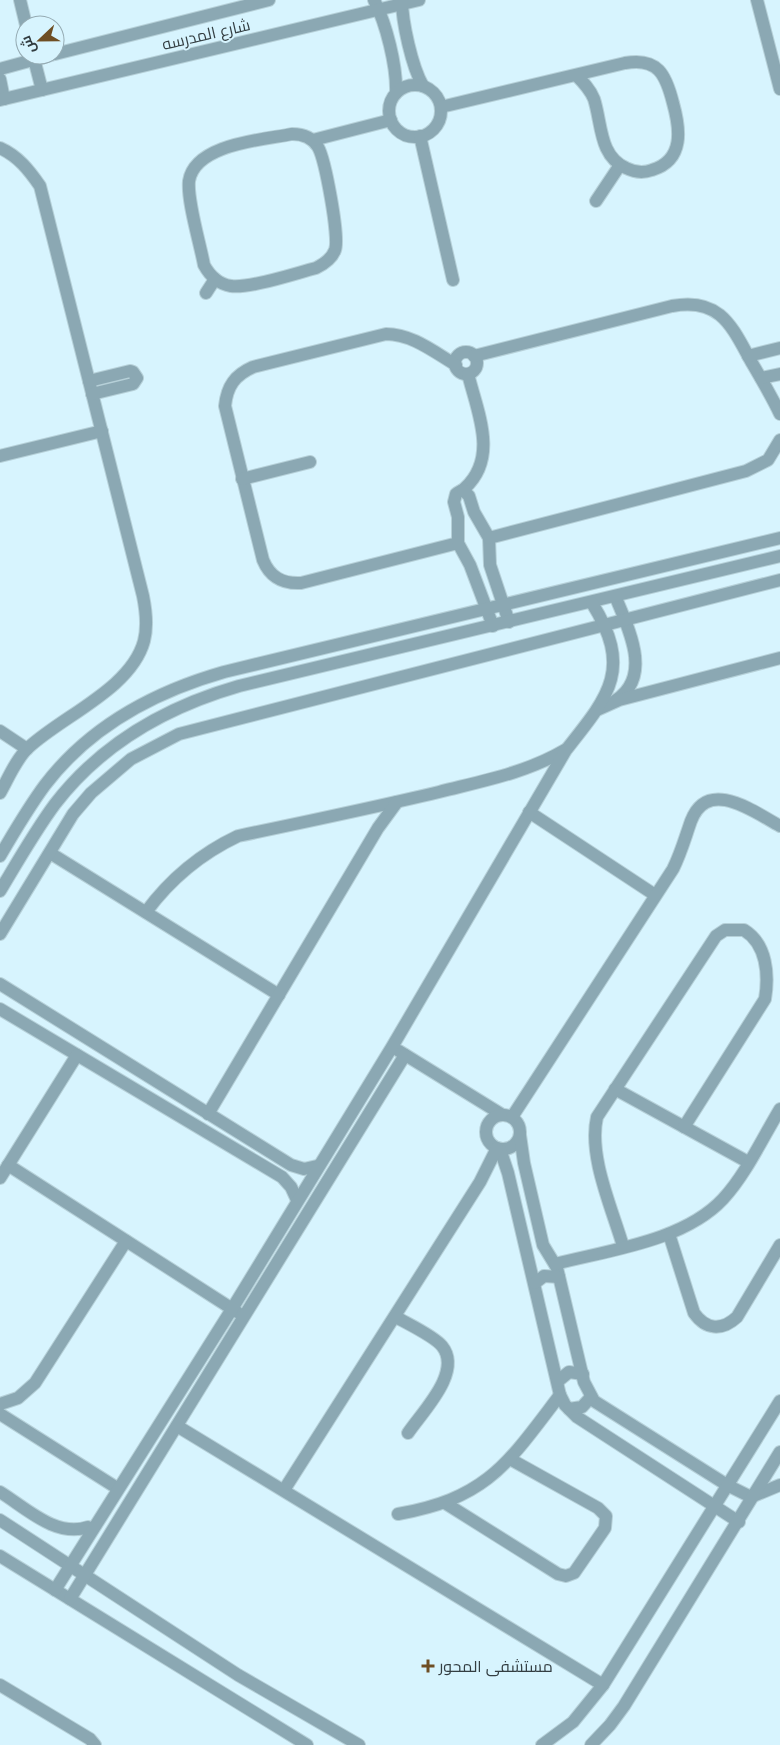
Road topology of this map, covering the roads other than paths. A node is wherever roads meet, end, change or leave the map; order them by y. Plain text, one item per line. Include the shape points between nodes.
1 (20, 0) edge
2 (269, 0) edge
3 (419, 0) edge
4 (757, 0) edge
5 (402, 2) edge
6 (376, 5) edge
7 (24, 15) edge
8 (65, 51) edge
9 (15, 64) edge
10 (36, 65) edge
11 (0, 69) edge
12 (576, 75) junction
13 (0, 78) edge
14 (423, 86) junction
15 (780, 89) edge
16 (42, 90) junction
17 (396, 93) junction
18 (2, 99) edge
19 (440, 107) junction
20 (391, 120) junction
21 (420, 136) junction
22 (313, 140) junction
23 (0, 148) edge
24 (620, 165) junction
25 (596, 202) dead end
26 (215, 279) junction
27 (452, 280) dead end
28 (206, 293) dead end
29 (780, 348) edge
30 (474, 356) junction
31 (748, 356) junction
32 (456, 365) junction
33 (468, 374) junction
34 (780, 374) edge
35 (761, 378) junction
36 (780, 414) edge
37 (102, 432) junction
38 (780, 440) edge
39 (0, 456) edge
40 (310, 462) dead end
41 (242, 480) junction
42 (464, 490) junction
43 (488, 538) junction
44 (780, 538) edge
45 (458, 543) junction
46 (780, 556) edge
47 (780, 580) edge
48 (616, 598) junction
49 (592, 602) junction
50 (503, 603) junction
51 (486, 607) junction
52 (625, 619) junction
53 (509, 622) junction
54 (605, 625) junction
55 (493, 626) junction
56 (780, 658) edge
57 (612, 702) junction
58 (599, 709) junction
59 (0, 730) edge
60 (27, 749) junction
61 (566, 750) junction
62 (0, 793) edge
63 (397, 802) junction
64 (529, 812) junction
65 (780, 826) edge
66 (50, 853) junction
67 (0, 856) edge
68 (0, 891) edge
69 (656, 895) junction
70 (146, 912) junction
71 (0, 934) edge
72 (0, 984) edge
73 (279, 995) junction
74 (0, 1009) edge
75 (392, 1046) junction
76 (78, 1055) junction
77 (406, 1055) junction
78 (615, 1089) junction
79 (780, 1110) edge
80 (208, 1114) junction
81 (507, 1115) junction
82 (684, 1127) junction
83 (520, 1135) junction
84 (498, 1148) junction
85 (748, 1162) junction
86 (8, 1165) junction
87 (318, 1166) junction
88 (0, 1178) edge
89 (298, 1199) junction
90 (314, 1207) junction
91 (669, 1234) junction
92 (126, 1241) junction
93 (543, 1245) junction
94 (780, 1245) edge
95 (623, 1246) junction
96 (528, 1252) junction
97 (555, 1264) junction
98 (559, 1277) junction
99 (535, 1283) junction
100 (240, 1295) junction
101 (253, 1303) junction
102 (232, 1309) junction
103 (245, 1317) junction
104 (396, 1317) junction
105 (583, 1374) junction
106 (558, 1380) junction
107 (560, 1394) junction
108 (591, 1397) junction
109 (780, 1401) edge
110 (0, 1404) edge
111 (568, 1409) junction
112 (0, 1414) edge
113 (177, 1426) junction
114 (408, 1433) dead end
115 (670, 1448) junction
116 (780, 1452) edge
117 (510, 1460) junction
118 (658, 1468) junction
119 (780, 1484) edge
120 (726, 1485) junction
121 (118, 1488) junction
122 (284, 1490) junction
123 (0, 1492) edge
124 (751, 1497) junction
125 (445, 1503) junction
126 (715, 1507) junction
127 (398, 1514) dead end
128 (0, 1520) edge
129 (739, 1522) junction
130 (92, 1529) junction
131 (0, 1556) edge
132 (70, 1565) junction
133 (85, 1574) junction
134 (55, 1590) junction
135 (70, 1599) junction
136 (603, 1684) junction
137 (0, 1685) edge
138 (95, 1745) edge
139 (307, 1745) edge
140 (359, 1745) edge
141 (542, 1745) edge
142 (591, 1745) edge

1 - 7 street
2 - 8 street, شارع المدرسه
3 - 5 street, شارع المدرسه
4 - 15 street
5 - 6 street, شارع المدرسه
5 - 14 street via 416,72
6 - 16 street, شارع المدرسه
6 - 17 street via 395,77
9 - 11 street
10 - 16 street
12 - 19 street
12 - 24 street via 591,92 606,147 611,158
12 - 24 street via 635,61 654,66 667,81 680,127 676,149 670,158 652,170 641,172
13 - 18 street
14 - 17 street via 409,86
14 - 19 street via 433,92
16 - 18 street, شارع المدرسه
17 - 20 street via 390,106
19 - 21 street via 438,123 428,134
20 - 21 street via 400,132
20 - 22 street
21 - 27 street
22 - 26 street via 321,154 337,233 335,250 330,258 316,268 241,286
22 - 26 street via 292,134 218,150 199,161 190,180 189,191 204,264
23 - 37 street via 27,167 40,186
24 - 25 street
26 - 28 street
29 - 31 street
30 - 31 street via 684,303 697,304 719,313 729,322
30 - 32 street via 462,353
30 - 33 street via 476,367
31 - 35 street
32 - 33 street via 460,372
32 - 41 street via 412,339 386,334 244,371 230,386 225,406
33 - 42 street via 484,448 480,466
34 - 35 street
35 - 36 street
37 - 39 street
37 - 60 street via 143,596 147,618 144,641 135,662 120,679
38 - 43 street via 768,460 746,471
40 - 41 street
41 - 45 street via 262,560 282,582 301,583
42 - 43 street via 470,496 474,512
42 - 45 street via 454,498
43 - 50 street via 490,565
44 - 50 street
45 - 51 street via 470,564
46 - 48 street
47 - 52 street
48 - 49 street
48 - 52 street
49 - 53 street
49 - 54 street
50 - 51 street
50 - 53 street
51 - 55 street
51 - 67 street via 224,672 149,699 103,728 63,764 30,806
52 - 54 street
52 - 57 street via 634,644 636,670 628,689
53 - 55 street
54 - 58 street via 612,649 613,672
54 - 66 street via 178,734 110,775 73,814
55 - 68 street via 239,686 192,701 148,722 108,750 72,784 42,822
56 - 57 street
57 - 58 street
58 - 61 street
59 - 60 street
60 - 62 street
61 - 63 street via 516,772
61 - 64 street
63 - 70 street via 238,836 186,867
63 - 73 street via 378,828
64 - 69 street
64 - 75 street
65 - 69 street via 732,800 707,802 697,810 679,858
66 - 70 street
66 - 71 street
69 - 81 street
70 - 73 street
72 - 80 street
73 - 80 street
74 - 76 street
75 - 77 street
75 - 87 street
76 - 86 street
76 - 89 street via 282,1177
77 - 81 street
77 - 90 street
78 - 82 street
78 - 82 street via 716,936 725,930 744,930 758,942 762,952 767,975 765,999
78 - 95 street via 597,1117 594,1141
79 - 85 street
80 - 87 street via 297,1168
81 - 83 street via 519,1124
81 - 84 street via 491,1119 486,1129 488,1140
82 - 85 street
83 - 84 street via 514,1145
83 - 93 street
84 - 96 street via 508,1173
84 - 104 street
85 - 91 street via 723,1198 708,1213
86 - 88 street
86 - 92 street
87 - 89 street
89 - 90 street via 309,1198
89 - 100 street
90 - 101 street
91 - 94 street via 694,1313 709,1327 720,1328 737,1317
91 - 95 street
92 - 102 street
92 - 110 street via 35,1382 18,1398
93 - 96 street via 535,1253
93 - 97 street
95 - 97 street
96 - 99 street
97 - 98 street
98 - 99 street via 544,1276
98 - 105 street
99 - 106 street
100 - 101 street
100 - 102 street
101 - 103 street
102 - 103 street
102 - 121 street
103 - 113 street
104 - 114 street via 441,1345 448,1362 446,1379
104 - 122 street
105 - 106 street via 569,1372
105 - 108 street
106 - 107 street
107 - 111 street
107 - 117 street
108 - 111 street via 582,1407
108 - 115 street via 598,1405
109 - 120 street
111 - 118 street
112 - 121 street
113 - 122 street
113 - 133 street
115 - 118 street
115 - 120 street
116 - 124 street
117 - 125 street via 486,1480
117 - 125 street via 598,1508 606,1516 604,1528 574,1573 558,1574
118 - 126 street
119 - 124 street
120 - 124 street
120 - 126 street
121 - 130 street
122 - 136 street
123 - 130 street via 57,1528 73,1531
124 - 129 street
125 - 127 street
126 - 129 street
126 - 136 street
128 - 132 street
129 - 142 street via 624,1706
130 - 132 street
131 - 134 street
132 - 133 street
132 - 134 street
133 - 135 street
133 - 140 street via 238,1675
134 - 135 street
135 - 139 street
136 - 141 street via 573,1722
137 - 138 street

